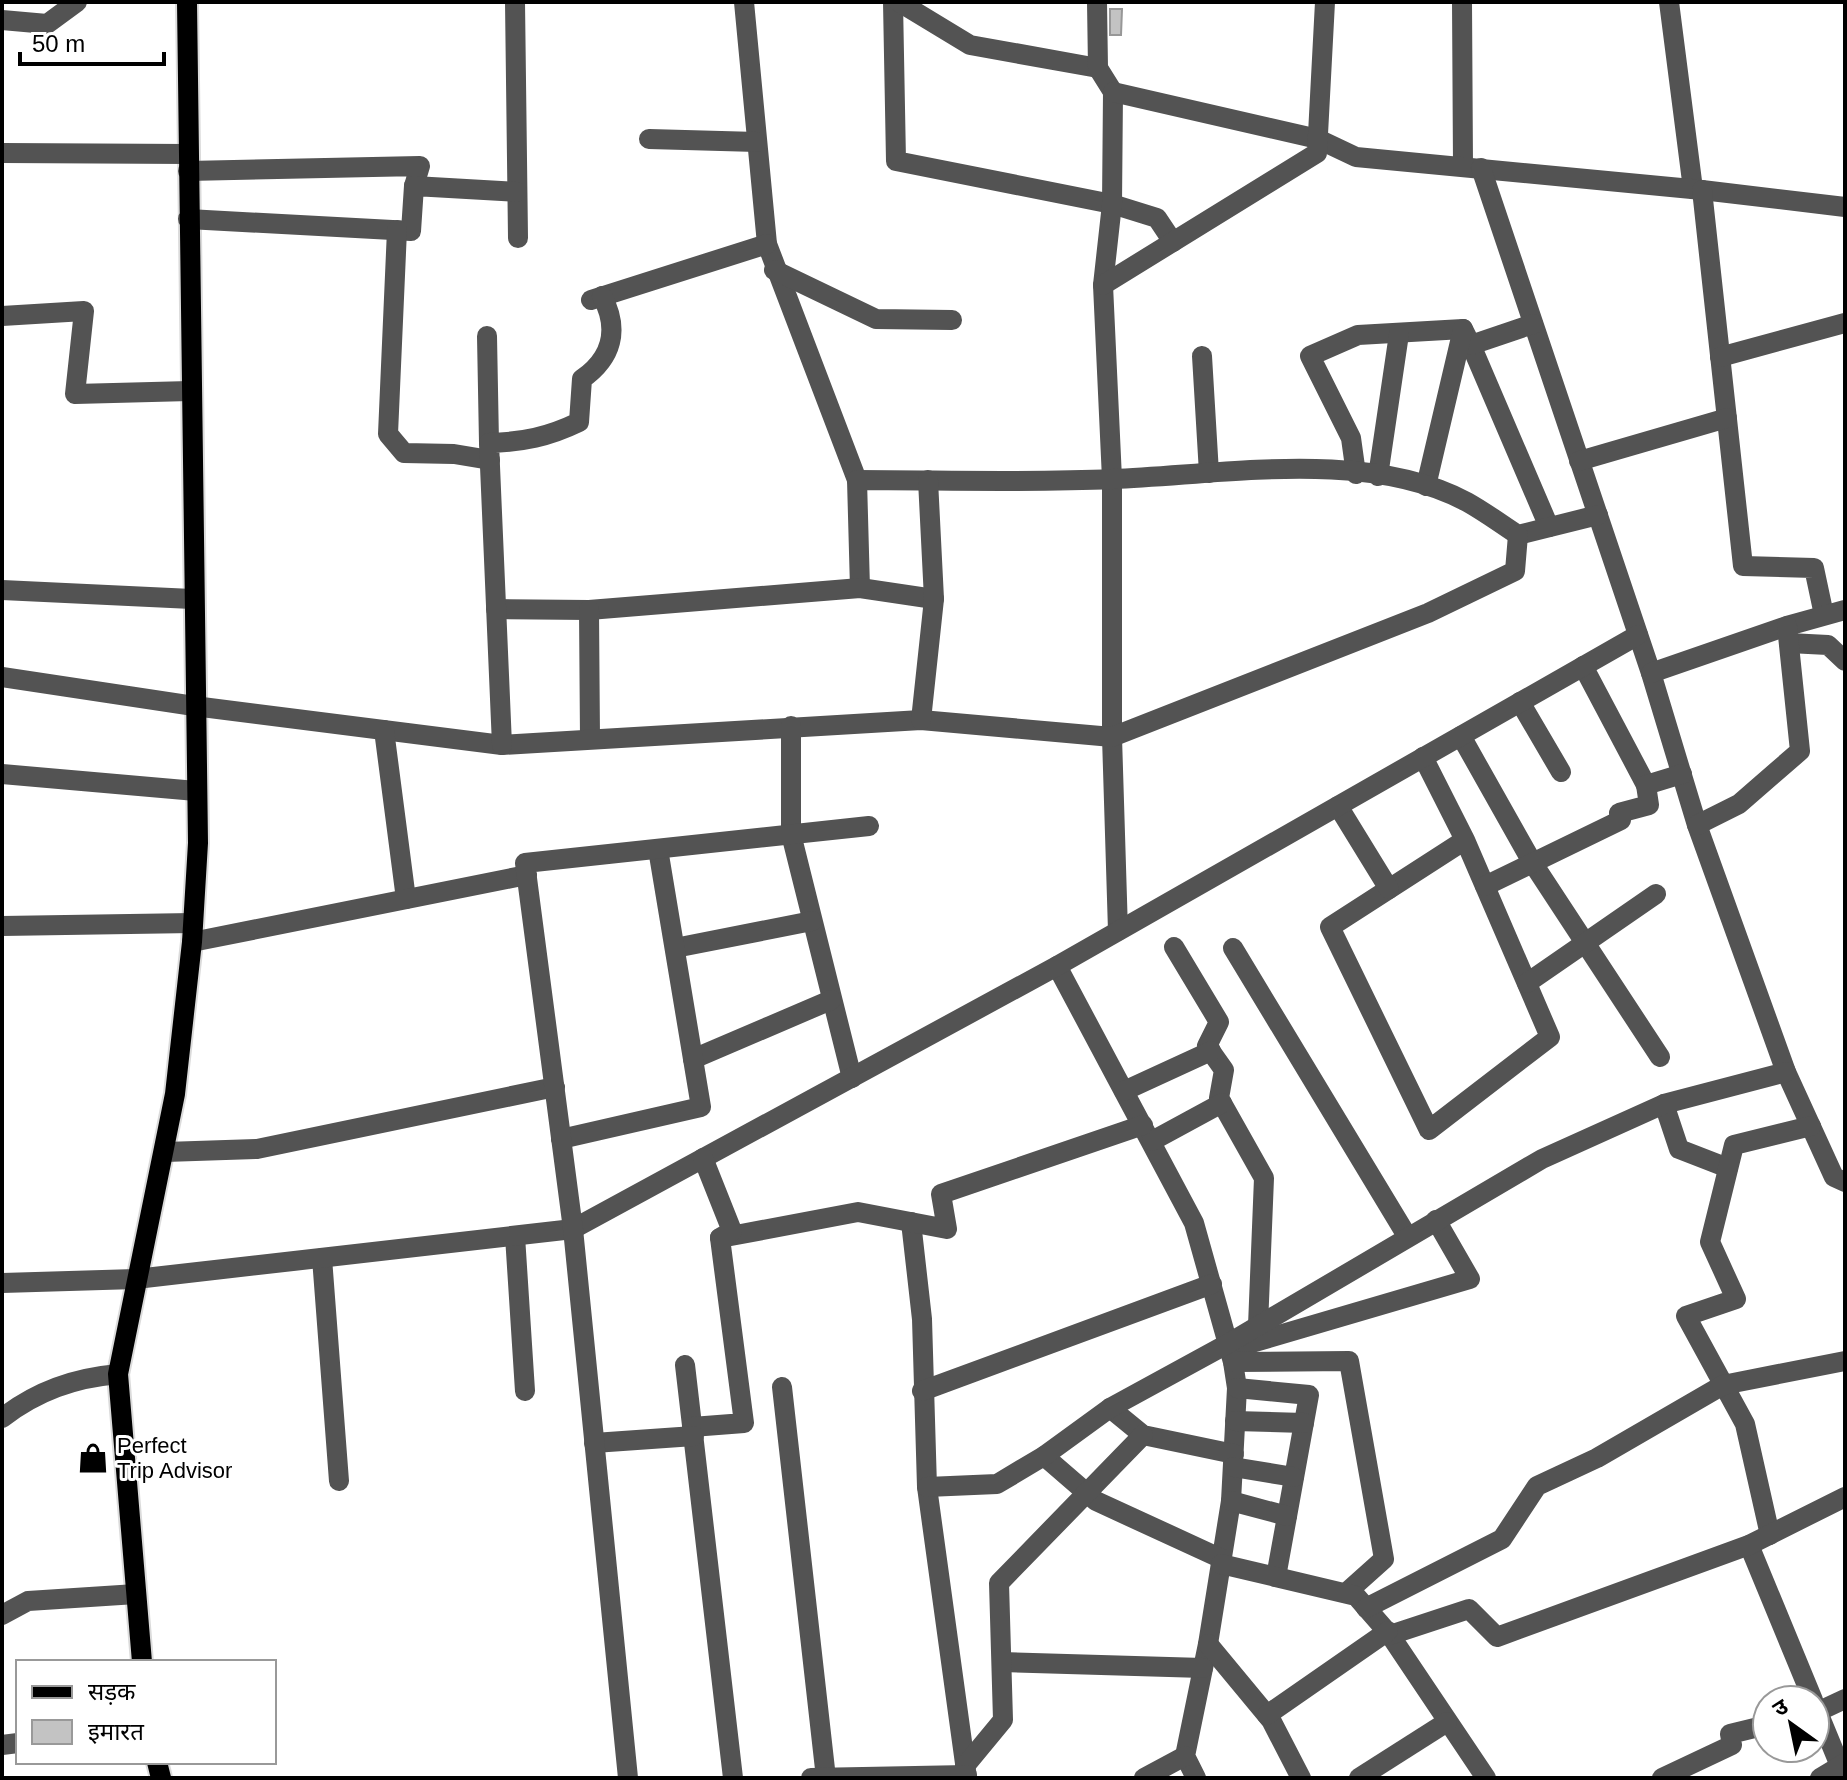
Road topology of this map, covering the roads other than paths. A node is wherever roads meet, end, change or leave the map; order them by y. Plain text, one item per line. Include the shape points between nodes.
1 (77, 2) edge
2 (187, 2) edge
3 (515, 2) edge
4 (744, 2) edge
5 (896, 2) edge
6 (1097, 2) edge
7 (1325, 2) edge
8 (1462, 2) edge
9 (1669, 2) edge
10 (2, 20) edge
11 (1098, 68) junction
12 (1113, 92) junction
13 (649, 139) dead end
14 (1318, 139) junction
15 (757, 142) junction
16 (2, 153) edge
17 (188, 163) junction
18 (1472, 167) junction
19 (414, 186) junction
20 (1698, 189) junction
21 (517, 192) junction
22 (1112, 204) junction
23 (1845, 207) edge
24 (188, 219) junction
25 (397, 230) junction
26 (518, 238) dead end
27 (1173, 242) junction
28 (767, 244) junction
29 (774, 270) junction
30 (1103, 285) junction
31 (2, 316) edge
32 (952, 320) dead end
33 (1845, 323) edge
34 (1533, 324) junction
35 (1399, 334) junction
36 (487, 336) dead end
37 (1467, 337) junction
38 (1202, 356) dead end
39 (1720, 357) junction
40 (190, 391) junction
41 (1727, 418) junction
42 (489, 452) junction
43 (1579, 461) junction
44 (1209, 473) junction
45 (1356, 474) junction
46 (1378, 476) junction
47 (1112, 479) junction
48 (857, 480) junction
49 (928, 480) junction
50 (1426, 486) junction
51 (1598, 515) junction
52 (1549, 527) junction
53 (1518, 535) junction
54 (860, 588) junction
55 (2, 590) edge
56 (192, 599) junction
57 (934, 599) junction
58 (496, 609) junction
59 (589, 610) junction
60 (1845, 610) edge
61 (1824, 615) junction
62 (1788, 634) junction
63 (1638, 635) junction
64 (1845, 661) edge
65 (1583, 666) junction
66 (1651, 673) junction
67 (2, 677) edge
68 (1520, 702) junction
69 (194, 706) junction
70 (921, 720) junction
71 (791, 726) junction
72 (384, 730) junction
73 (1461, 736) junction
74 (1112, 737) junction
75 (590, 739) junction
76 (502, 745) junction
77 (1423, 757) junction
78 (1561, 772) dead end
79 (2, 774) edge
80 (1682, 774) junction
81 (1646, 785) junction
82 (196, 791) junction
83 (1338, 806) junction
84 (1697, 825) junction
85 (869, 826) dead end
86 (791, 834) junction
87 (1465, 840) junction
88 (658, 849) junction
89 (1532, 862) junction
90 (527, 875) junction
91 (1485, 886) junction
92 (1389, 889) junction
93 (1656, 894) dead end
94 (406, 899) junction
95 (812, 921) junction
96 (2, 926) edge
97 (1118, 931) junction
98 (192, 932) junction
99 (1585, 943) junction
100 (1174, 947) dead end
101 (675, 948) junction
102 (1233, 948) dead end
103 (1057, 966) junction
104 (1527, 983) junction
105 (831, 1000) junction
106 (1211, 1051) junction
107 (1660, 1057) dead end
108 (693, 1059) junction
109 (1786, 1072) junction
110 (852, 1078) junction
111 (555, 1087) junction
112 (1124, 1091) junction
113 (1222, 1103) junction
114 (1664, 1104) junction
115 (1811, 1126) junction
116 (1147, 1133) junction
117 (561, 1139) junction
118 (165, 1152) junction
119 (703, 1158) junction
120 (1728, 1168) junction
121 (1845, 1182) edge
122 (1436, 1220) junction
123 (911, 1222) junction
124 (573, 1229) junction
125 (515, 1236) junction
126 (1407, 1236) junction
127 (720, 1238) junction
128 (322, 1258) junction
129 (136, 1279) junction
130 (2, 1283) edge
131 (1212, 1284) junction
132 (1258, 1326) junction
133 (1231, 1351) junction
134 (1845, 1361) edge
135 (685, 1365) dead end
136 (118, 1374) junction
137 (1723, 1385) junction
138 (782, 1387) dead end
139 (1237, 1388) junction
140 (525, 1391) dead end
141 (922, 1391) junction
142 (1110, 1408) junction
143 (2, 1418) edge
144 (1235, 1421) junction
145 (1304, 1423) junction
146 (693, 1432) junction
147 (1143, 1435) junction
148 (594, 1443) junction
149 (1044, 1456) junction
150 (1234, 1460) junction
151 (1294, 1477) junction
152 (339, 1481) dead end
153 (927, 1487) junction
154 (1087, 1493) junction
155 (1845, 1497) edge
156 (1231, 1501) junction
157 (1287, 1516) junction
158 (1770, 1535) junction
159 (1749, 1545) junction
160 (1221, 1562) junction
161 (1276, 1577) junction
162 (1346, 1593) junction
163 (136, 1594) junction
164 (1366, 1608) junction
165 (2, 1615) edge
166 (1389, 1633) junction
167 (1208, 1644) junction
168 (142, 1660) edge
169 (1002, 1662) junction
170 (1203, 1668) junction
171 (1806, 1684) edge
172 (1267, 1715) junction
173 (1447, 1722) junction
174 (1751, 1729) edge
175 (1831, 1742) edge
176 (1185, 1756) junction
177 (1843, 1769) edge
178 (966, 1773) edge
179 (628, 1778) edge
180 (733, 1778) edge
181 (811, 1778) edge
182 (826, 1778) edge
183 (1144, 1778) edge
184 (1196, 1778) edge
185 (1301, 1778) edge
186 (1359, 1778) edge
187 (1486, 1778) edge
188 (1662, 1778) edge
189 (1820, 1778) edge

1 - 10 street via 47,24
2 - 17 main road
3 - 21 street
4 - 15 street
5 - 11 street via 970,45
5 - 22 street via 896,161
6 - 11 street
7 - 14 street
8 - 18 street
9 - 20 street
11 - 12 street
12 - 14 street
12 - 22 street
13 - 15 street
14 - 18 street via 1356,157
14 - 27 street via 1317,153
15 - 28 street
16 - 17 street
17 - 19 street via 420,166
17 - 24 main road
18 - 20 street
18 - 34 street
19 - 21 street
19 - 25 street via 411,231
20 - 23 street
20 - 39 street
21 - 26 street
22 - 27 street via 1157,218
22 - 30 street
24 - 25 street
24 - 40 main road
25 - 42 street via 388,434 404,453
27 - 30 street
28 - 29 street
28 - 42 street via 597,298 609,310 612,344 599,366 582,379 579,422
29 - 32 street via 876,319
29 - 48 street
30 - 47 street
31 - 40 street via 84,311 75,394
33 - 39 street
34 - 37 street
34 - 43 street
35 - 37 street
35 - 45 street via 1358,335 1310,356 1351,438
35 - 46 street
36 - 42 street
37 - 50 street
37 - 52 street
38 - 44 street
39 - 41 street
40 - 56 main road
41 - 43 street
41 - 61 street via 1743,566 1814,568
42 - 58 street
43 - 51 street
44 - 45 street via 1287,467
44 - 47 street
45 - 46 street
46 - 50 street
47 - 49 street
47 - 74 street
48 - 49 street
48 - 54 street
49 - 57 street
50 - 53 street via 1466,501
51 - 52 street
51 - 63 street
52 - 53 street
53 - 74 street via 1515,571 1428,613
54 - 57 street
54 - 59 street
55 - 56 street
56 - 69 main road
57 - 70 street
58 - 59 street
58 - 76 street
59 - 75 street
60 - 61 street
61 - 62 street
62 - 64 street via 1828,645
62 - 66 street
62 - 84 street via 1800,751 1739,804
63 - 65 street
63 - 66 street
65 - 68 street
65 - 81 street
66 - 80 street
67 - 69 street
68 - 73 street
68 - 78 street
69 - 72 street
69 - 82 main road
70 - 71 street
70 - 74 street
71 - 75 street
71 - 86 street
72 - 76 street
72 - 94 street
73 - 77 street
73 - 89 street
74 - 97 street
75 - 76 street
77 - 83 street
77 - 87 street
79 - 82 street
80 - 81 street
80 - 84 street
81 - 89 street via 1649,805 1619,813 1621,820
82 - 98 main road
83 - 92 street
83 - 97 street
84 - 109 street
85 - 86 street
86 - 88 street
86 - 95 street
87 - 91 street
87 - 92 street
88 - 90 street via 525,863
88 - 101 street
89 - 91 street
89 - 99 street
90 - 94 street
90 - 111 street
91 - 104 street
92 - 104 street via 1330,927 1429,1130 1550,1037
93 - 99 street
94 - 98 street
95 - 101 street
95 - 105 street
96 - 98 street
97 - 103 street
98 - 118 main road
99 - 104 street
99 - 107 street
100 - 106 street via 1219,1022 1207,1046
101 - 108 street
102 - 126 street
103 - 110 street
103 - 112 street
105 - 108 street
105 - 110 street
106 - 112 street
106 - 113 street via 1224,1070
108 - 117 street via 701,1107
109 - 114 street
109 - 115 street
110 - 119 street
111 - 117 street
111 - 118 street via 257,1149
112 - 116 street
113 - 116 street
113 - 132 street via 1264,1178
114 - 120 street via 1679,1149
114 - 122 street via 1542,1159
115 - 120 street via 1734,1145
115 - 121 street via 1834,1177
116 - 123 street via 941,1194 947,1229
116 - 131 street via 1194,1223
117 - 124 street
118 - 129 main road
119 - 124 street
119 - 127 street via 732,1231
120 - 137 street via 1710,1242 1736,1299 1686,1316
122 - 126 street
122 - 133 street via 1470,1279
123 - 127 street via 858,1212
123 - 141 street via 922,1319
124 - 125 street
124 - 148 street
125 - 128 street
125 - 140 street
126 - 132 street
127 - 146 street via 744,1423
128 - 129 street
128 - 152 street
129 - 130 street
129 - 136 main road
131 - 133 street
131 - 141 street
132 - 133 street
133 - 139 street
133 - 142 street
133 - 162 street via 1349,1361 1384,1559
134 - 137 street
135 - 146 street
136 - 143 street via 77,1378 21,1403
136 - 163 main road
137 - 158 street via 1745,1424
137 - 164 street via 1597,1458 1537,1486 1502,1539
138 - 182 street
139 - 144 street
139 - 145 street via 1309,1395
141 - 153 street
142 - 147 street
142 - 149 street
144 - 145 street
144 - 150 street
145 - 151 street
146 - 148 street
146 - 180 street
147 - 150 street
147 - 154 street
148 - 179 street
149 - 153 street via 997,1484
149 - 154 street
150 - 151 street
150 - 156 street
151 - 157 street
153 - 178 street
154 - 160 street
154 - 169 street via 999,1583
155 - 158 street
156 - 157 street
156 - 160 street
157 - 161 street
158 - 159 street
159 - 166 street via 1497,1637 1469,1609
159 - 171 street
160 - 161 street
160 - 167 street
161 - 162 street
162 - 164 street
163 - 165 street via 28,1601
163 - 168 main road
164 - 166 street
166 - 172 street
166 - 173 street
167 - 170 street
167 - 172 street
169 - 170 street
169 - 178 street via 1003,1720
170 - 176 street
172 - 185 street
173 - 186 street
173 - 187 street
174 - 188 street via 1730,1734 1732,1745
175 - 177 street
176 - 183 street
176 - 184 street
177 - 189 street
178 - 182 street
181 - 182 street

